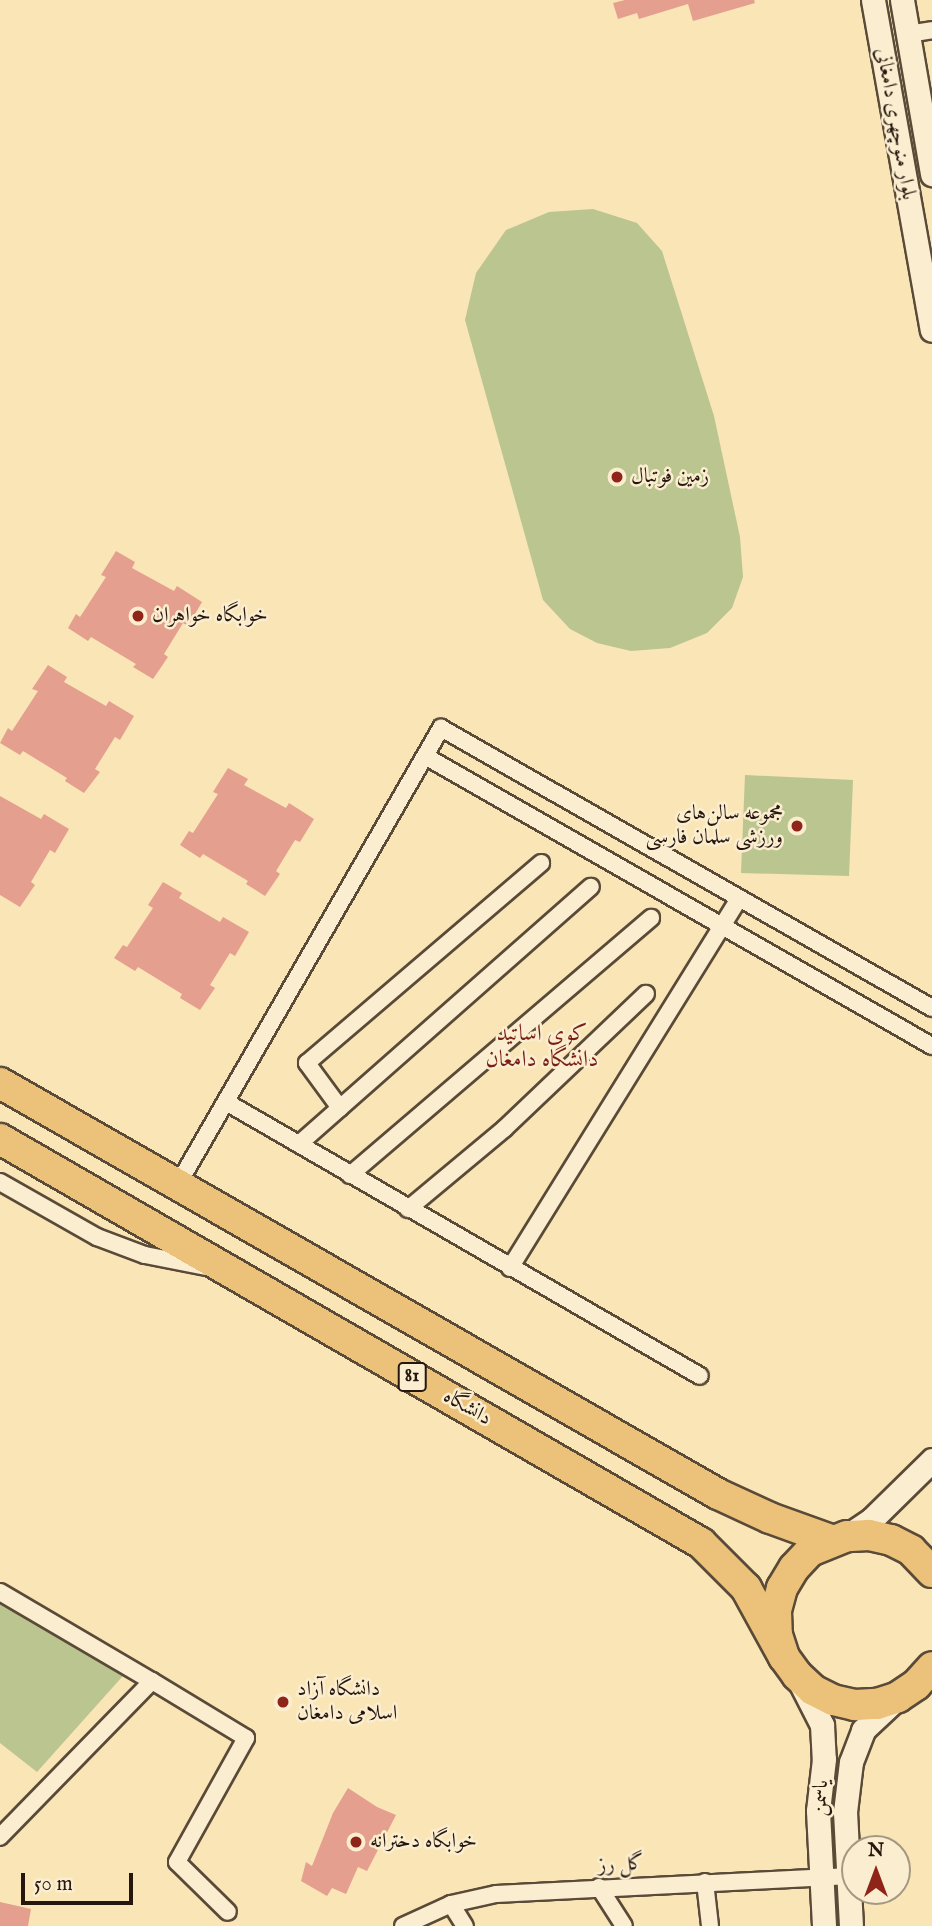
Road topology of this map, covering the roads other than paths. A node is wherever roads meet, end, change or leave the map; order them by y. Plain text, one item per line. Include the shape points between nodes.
1 (873, 0) edge
2 (902, 0) edge
3 (932, 30) edge
4 (908, 34) junction
5 (932, 174) edge
6 (932, 331) edge
7 (425, 756) junction
8 (541, 863) dead end
9 (591, 887) dead end
10 (739, 898) junction
11 (651, 918) dead end
12 (723, 927) junction
13 (646, 994) dead end
14 (932, 1008) edge
15 (932, 1046) edge
16 (0, 1083) edge
17 (226, 1102) junction
18 (340, 1108) junction
19 (0, 1139) edge
20 (299, 1144) junction
21 (351, 1175) junction
22 (0, 1182) edge
23 (177, 1186) junction
24 (408, 1209) junction
25 (510, 1268) junction
26 (228, 1271) junction
27 (700, 1376) dead end
28 (932, 1460) edge
29 (839, 1538) junction
30 (932, 1573) edge
31 (0, 1592) edge
32 (791, 1666) junction
33 (932, 1667) edge
34 (152, 1681) junction
35 (898, 1697) junction
36 (845, 1835) edge
37 (0, 1837) edge
38 (841, 1876) edge
39 (820, 1877) junction
40 (705, 1882) junction
41 (599, 1887) junction
42 (451, 1904) junction
43 (848, 1905) edge
44 (229, 1912) dead end
45 (403, 1926) edge
46 (465, 1926) edge
47 (624, 1926) edge
48 (710, 1926) edge
49 (824, 1926) edge
50 (850, 1926) edge

1 - 6 street, بلوار منوچهری دامغانی
2 - 4 street, بلوار منوچهری دامغانی
3 - 4 street
4 - 5 street, بلوار منوچهری دامغانی
7 - 10 street via 441,728
7 - 12 street
7 - 17 street
8 - 18 street via 307,1063
9 - 18 street
10 - 12 street
10 - 14 street
11 - 21 street
12 - 15 street
12 - 25 street
13 - 24 street via 503,1129
16 - 23 highway, 81
17 - 20 street
17 - 23 street
18 - 20 street
19 - 26 highway, دانشگاه / 81
20 - 21 street
21 - 24 street
22 - 26 street via 97,1237 145,1255
23 - 29 highway, 81 via 718,1494 770,1518
24 - 25 street
25 - 27 street
26 - 32 highway, دانشگاه / 81 via 701,1543 746,1587
28 - 29 street via 872,1519
29 - 30 highway, 81 via 869,1535 891,1540 911,1550
29 - 32 highway via 810,1551 782,1588 777,1623
31 - 34 street
32 - 35 highway, 81 via 813,1690 833,1700 877,1704
32 - 39 street, یاسمن via 822,1725
33 - 35 highway, 81
34 - 37 street
34 - 44 street via 246,1738 177,1862
35 - 36 street, یاسمن via 863,1730 851,1762
38 - 39 street, گل رز
39 - 40 street, گل رز
39 - 49 street, یاسمن
40 - 41 street, گل رز
40 - 48 street
41 - 42 street, گل رز via 496,1894
41 - 47 street
42 - 45 street, گل رز
42 - 46 street
43 - 50 street, یاسمن

